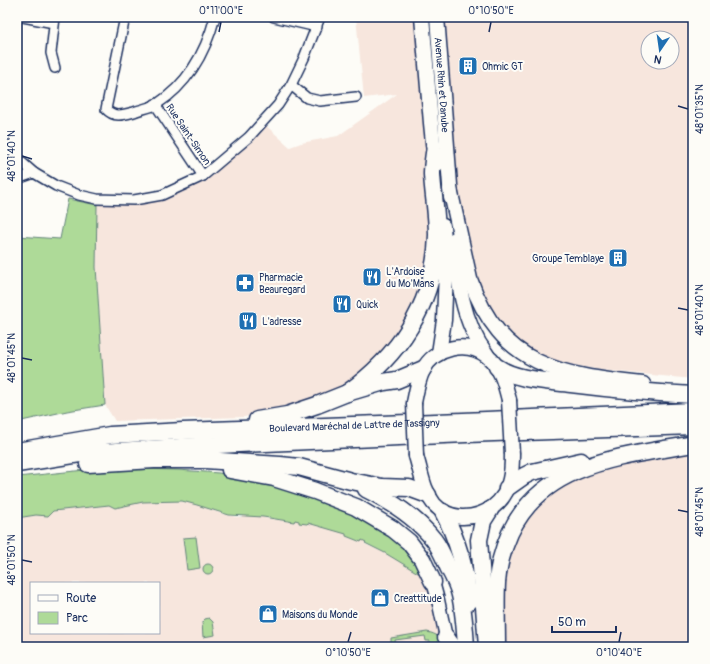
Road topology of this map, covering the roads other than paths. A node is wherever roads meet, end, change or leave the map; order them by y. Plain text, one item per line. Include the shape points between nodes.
1 (23, 17) edge
2 (125, 17) edge
3 (215, 17) edge
4 (274, 17) edge
5 (320, 17) edge
6 (422, 17) edge
7 (436, 17) edge
8 (54, 20) edge
9 (317, 27) junction
10 (55, 68) dead end
11 (291, 85) junction
12 (356, 97) dead end
13 (156, 104) junction
14 (441, 153) junction
15 (17, 158) edge
16 (34, 173) junction
17 (203, 176) junction
18 (17, 180) edge
19 (450, 189) junction
20 (439, 353) junction
21 (492, 361) junction
22 (423, 369) junction
23 (693, 389) edge
24 (347, 393) junction
25 (693, 395) edge
26 (693, 411) edge
27 (693, 426) edge
28 (183, 430) junction
29 (693, 444) edge
30 (675, 447) junction
31 (17, 451) edge
32 (154, 460) junction
33 (17, 464) edge
34 (17, 469) edge
35 (351, 481) junction
36 (507, 488) junction
37 (428, 496) junction
38 (490, 510) junction
39 (443, 512) junction
40 (433, 582) joint
41 (450, 642) edge
42 (466, 647) edge
43 (473, 647) edge
44 (487, 647) edge
45 (497, 647) edge

1 - 8 street
2 - 13 street via 106,109 110,114 126,114
3 - 13 street via 211,35 186,79
4 - 9 street
5 - 9 street
6 - 14 main road, Avenue Rhin et Danube
7 - 14 main road, Avenue Rhin et Danube
8 - 10 street via 51,53
9 - 11 street
11 - 12 street via 307,98 320,101
11 - 17 street via 263,123
13 - 17 street, Rue Saint-Simon
14 - 19 main road
14 - 20 main road via 438,169 446,272 444,320
14 - 24 highway via 432,173 436,236 433,267 426,293 411,326 397,348 385,362
15 - 16 street
16 - 17 street via 56,186 79,195 106,200 134,200 162,195
16 - 18 street
19 - 21 main road via 460,290 481,347
19 - 23 main road via 470,279 478,300 495,327 519,350 551,368 570,374
20 - 21 main road via 462,348 477,351
20 - 22 main road
21 - 25 highway via 505,373 543,381
21 - 36 main road, bridge via 505,384 509,400 512,454
22 - 24 highway via 397,380
22 - 37 main road, bridge via 414,403 416,456
24 - 28 highway via 287,415 246,421 190,424
26 - 28 highway, Boulevard Maréchal de Lattre de Tassigny via 455,422
27 - 33 highway, Boulevard Maréchal de Lattre de Tassigny via 188,447 86,453
28 - 31 highway, Boulevard Maréchal de Lattre de Tassigny via 110,434
29 - 30 highway
30 - 36 highway via 613,454 542,470 524,476
30 - 45 highway via 614,459 570,473 550,485 526,507 510,533 501,561 497,582
32 - 34 highway
32 - 35 highway via 205,460 280,465
32 - 40 highway via 170,466 225,469 274,478 356,507 393,529 409,542 422,559
35 - 37 highway via 382,487 410,488
35 - 42 highway via 397,506 419,524 434,541 460,594
36 - 38 main road via 498,503
37 - 39 main road
38 - 39 main road via 468,517
38 - 44 highway via 482,521 479,540
39 - 43 highway via 458,547 467,582
40 - 41 street

